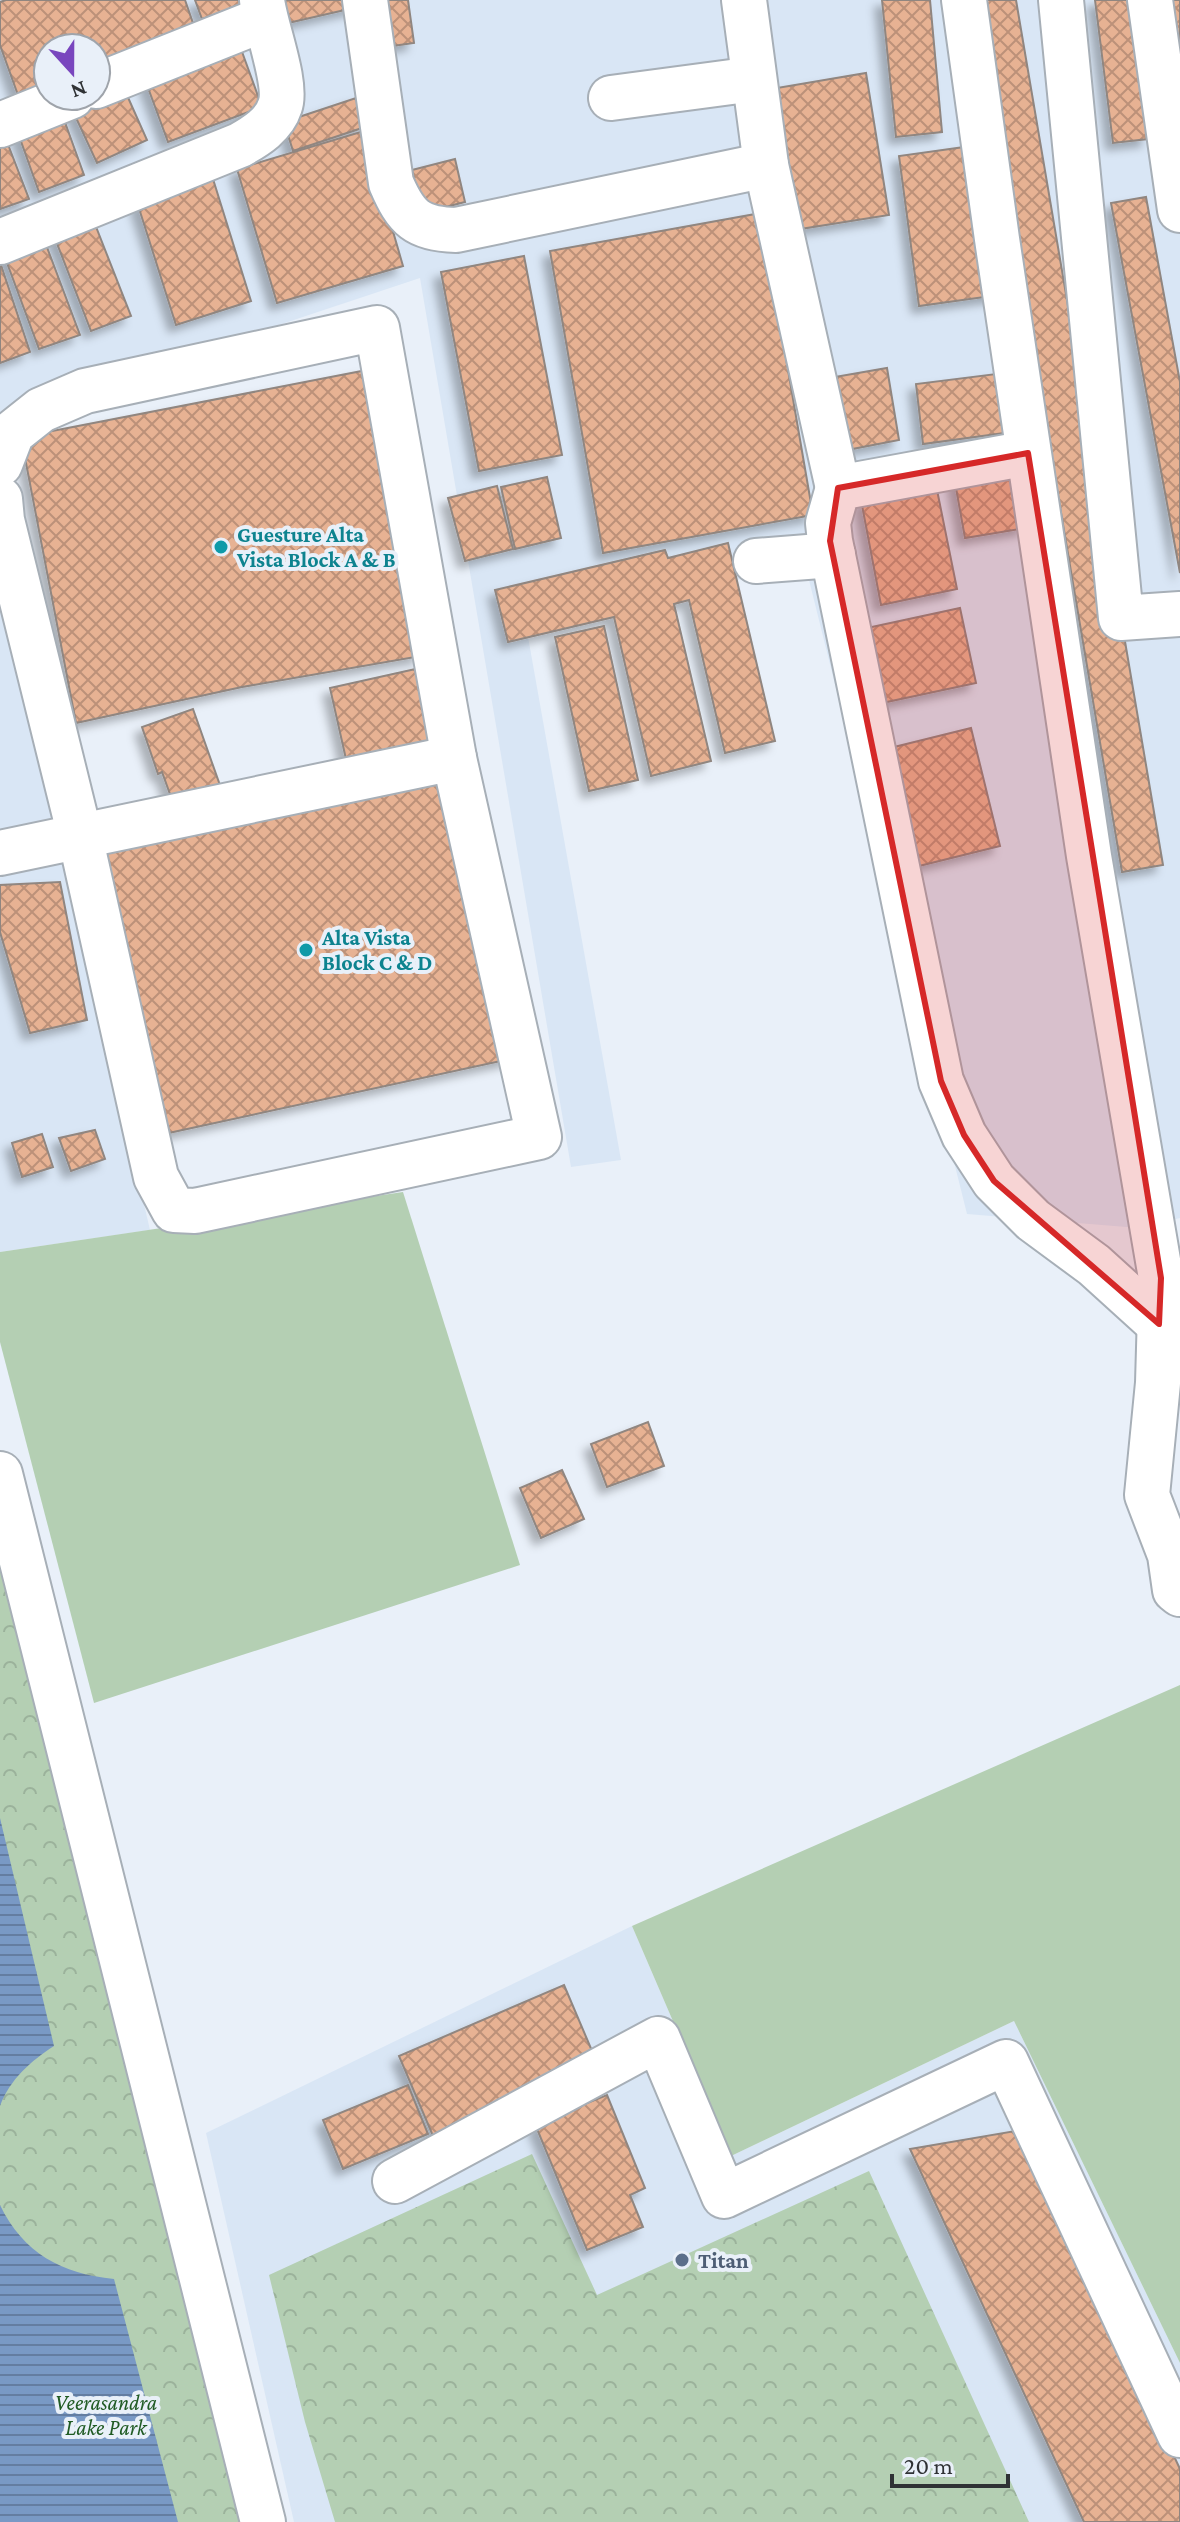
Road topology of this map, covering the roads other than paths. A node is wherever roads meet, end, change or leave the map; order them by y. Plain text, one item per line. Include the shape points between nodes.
1 (365, 0) edge
2 (744, 0) edge
3 (964, 0) edge
4 (1061, 0) edge
5 (1150, 0) edge
6 (263, 9) edge
7 (112, 79) edge
8 (754, 79) junction
9 (611, 98) dead end
10 (32, 112) edge
11 (0, 125) edge
12 (766, 165) junction
13 (1180, 210) edge
14 (0, 242) edge
15 (1028, 453) junction
16 (0, 464) edge
17 (838, 488) junction
18 (0, 499) edge
19 (833, 555) junction
20 (756, 561) dead end
21 (1180, 614) edge
22 (454, 758) junction
23 (80, 836) junction
24 (0, 853) edge
25 (1170, 1322) edge
26 (0, 1474) edge
27 (1180, 1594) edge
28 (395, 2181) dead end
29 (1180, 2435) edge
30 (263, 2522) edge

1 - 12 street via 391,183 415,221 434,229 456,230
2 - 8 street
3 - 15 street
4 - 21 street via 1121,618
5 - 13 street
6 - 7 street
6 - 14 street via 281,104 258,135
8 - 9 street
8 - 12 street
10 - 11 street
12 - 17 street
15 - 17 street
15 - 25 street via 1089,856
16 - 22 street via 12,433 41,410 85,391 377,328
17 - 19 street via 828,523
18 - 23 street
19 - 20 street
19 - 25 street via 941,1081 964,1135 994,1181 1033,1220
22 - 23 street
22 - 23 street via 539,1137 195,1211 174,1210 156,1177
23 - 24 street
25 - 27 street via 1147,1495
26 - 30 street
28 - 29 street via 658,2039 724,2196 1006,2062

